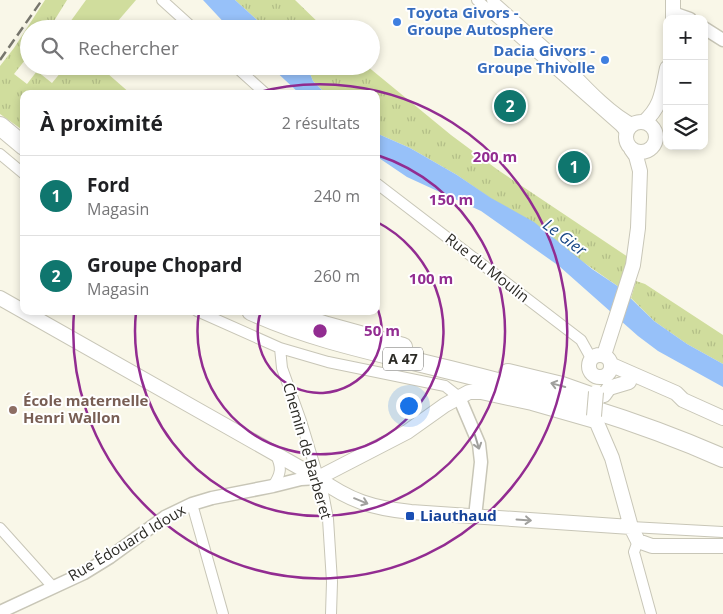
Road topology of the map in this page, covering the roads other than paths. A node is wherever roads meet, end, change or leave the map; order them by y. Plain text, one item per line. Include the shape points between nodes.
1 (162, 0) edge
2 (477, 0) edge
3 (492, 0) edge
4 (184, 20) edge
5 (708, 31) edge
6 (723, 40) edge
7 (245, 75) edge
8 (663, 87) edge
9 (262, 90) edge
10 (661, 97) junction
11 (0, 126) edge
12 (635, 127) junction
13 (655, 131) junction
14 (0, 139) edge
15 (20, 143) edge
16 (631, 148) junction
17 (650, 150) junction
18 (0, 154) edge
19 (20, 156) edge
20 (20, 171) edge
21 (640, 172) junction
22 (380, 186) edge
23 (0, 298) edge
24 (20, 309) edge
25 (30, 315) edge
26 (206, 315) edge
27 (262, 315) edge
28 (293, 315) edge
29 (280, 348) junction
30 (602, 372) junction
31 (629, 382) junction
32 (459, 397) junction
33 (683, 400) junction
34 (595, 418) junction
35 (723, 418) edge
36 (723, 446) edge
37 (276, 455) junction
38 (723, 458) edge
39 (318, 478) junction
40 (273, 486) junction
41 (192, 504) junction
42 (475, 517) junction
43 (631, 527) junction
44 (0, 528) edge
45 (723, 532) edge
46 (638, 541) junction
47 (723, 546) edge
48 (53, 587) junction
49 (0, 612) edge
50 (224, 614) edge
51 (331, 614) edge
52 (651, 614) edge

1 - 4 street
2 - 12 street via 620,126
3 - 12 street
5 - 6 street
7 - 9 street
8 - 10 main road
10 - 12 main road via 656,110
10 - 13 main road via 662,107
11 - 15 highway
12 - 13 main road via 648,124
12 - 16 main road via 626,140
13 - 17 main road via 656,141
14 - 19 highway
16 - 17 main road via 641,152
16 - 21 main road
17 - 21 main road
18 - 20 street
21 - 30 main road via 638,228 630,276
22 - 30 street, Rue du Moulin via 581,340
23 - 24 main road
25 - 37 main road
26 - 29 street
27 - 38 highway, A 47 via 369,351 589,407
36 -> 28 highway, A 47 via 670,423 562,386 452,361
29 - 32 street via 328,362 445,386
29 - 39 street, Chemin de Barberet via 282,368
30 - 31 main road
30 - 31 main road via 610,388
30 - 33 main road via 676,393
30 - 34 main road, bridge
31 - 33 main road
32 - 34 main road via 469,392 481,392
32 - 39 main road via 407,432
32 -> 42 street via 479,444 481,462
33 - 35 main road
34 - 43 main road via 612,458
37 - 39 main road
37 - 40 street via 281,466
39 - 40 street, Rue Édouard Idoux
39 -> 42 main road via 360,502 383,509
39 - 51 street, Chemin de Barberet via 328,519
40 - 41 street, Rue Édouard Idoux
41 - 48 street, Rue Édouard Idoux via 165,517 84,573
41 - 50 street
42 -> 43 main road
43 - 45 street
43 - 46 main road
44 - 48 street
46 - 47 main road via 652,546
46 - 52 street via 634,552
48 - 49 street, Rue Édouard Idoux

